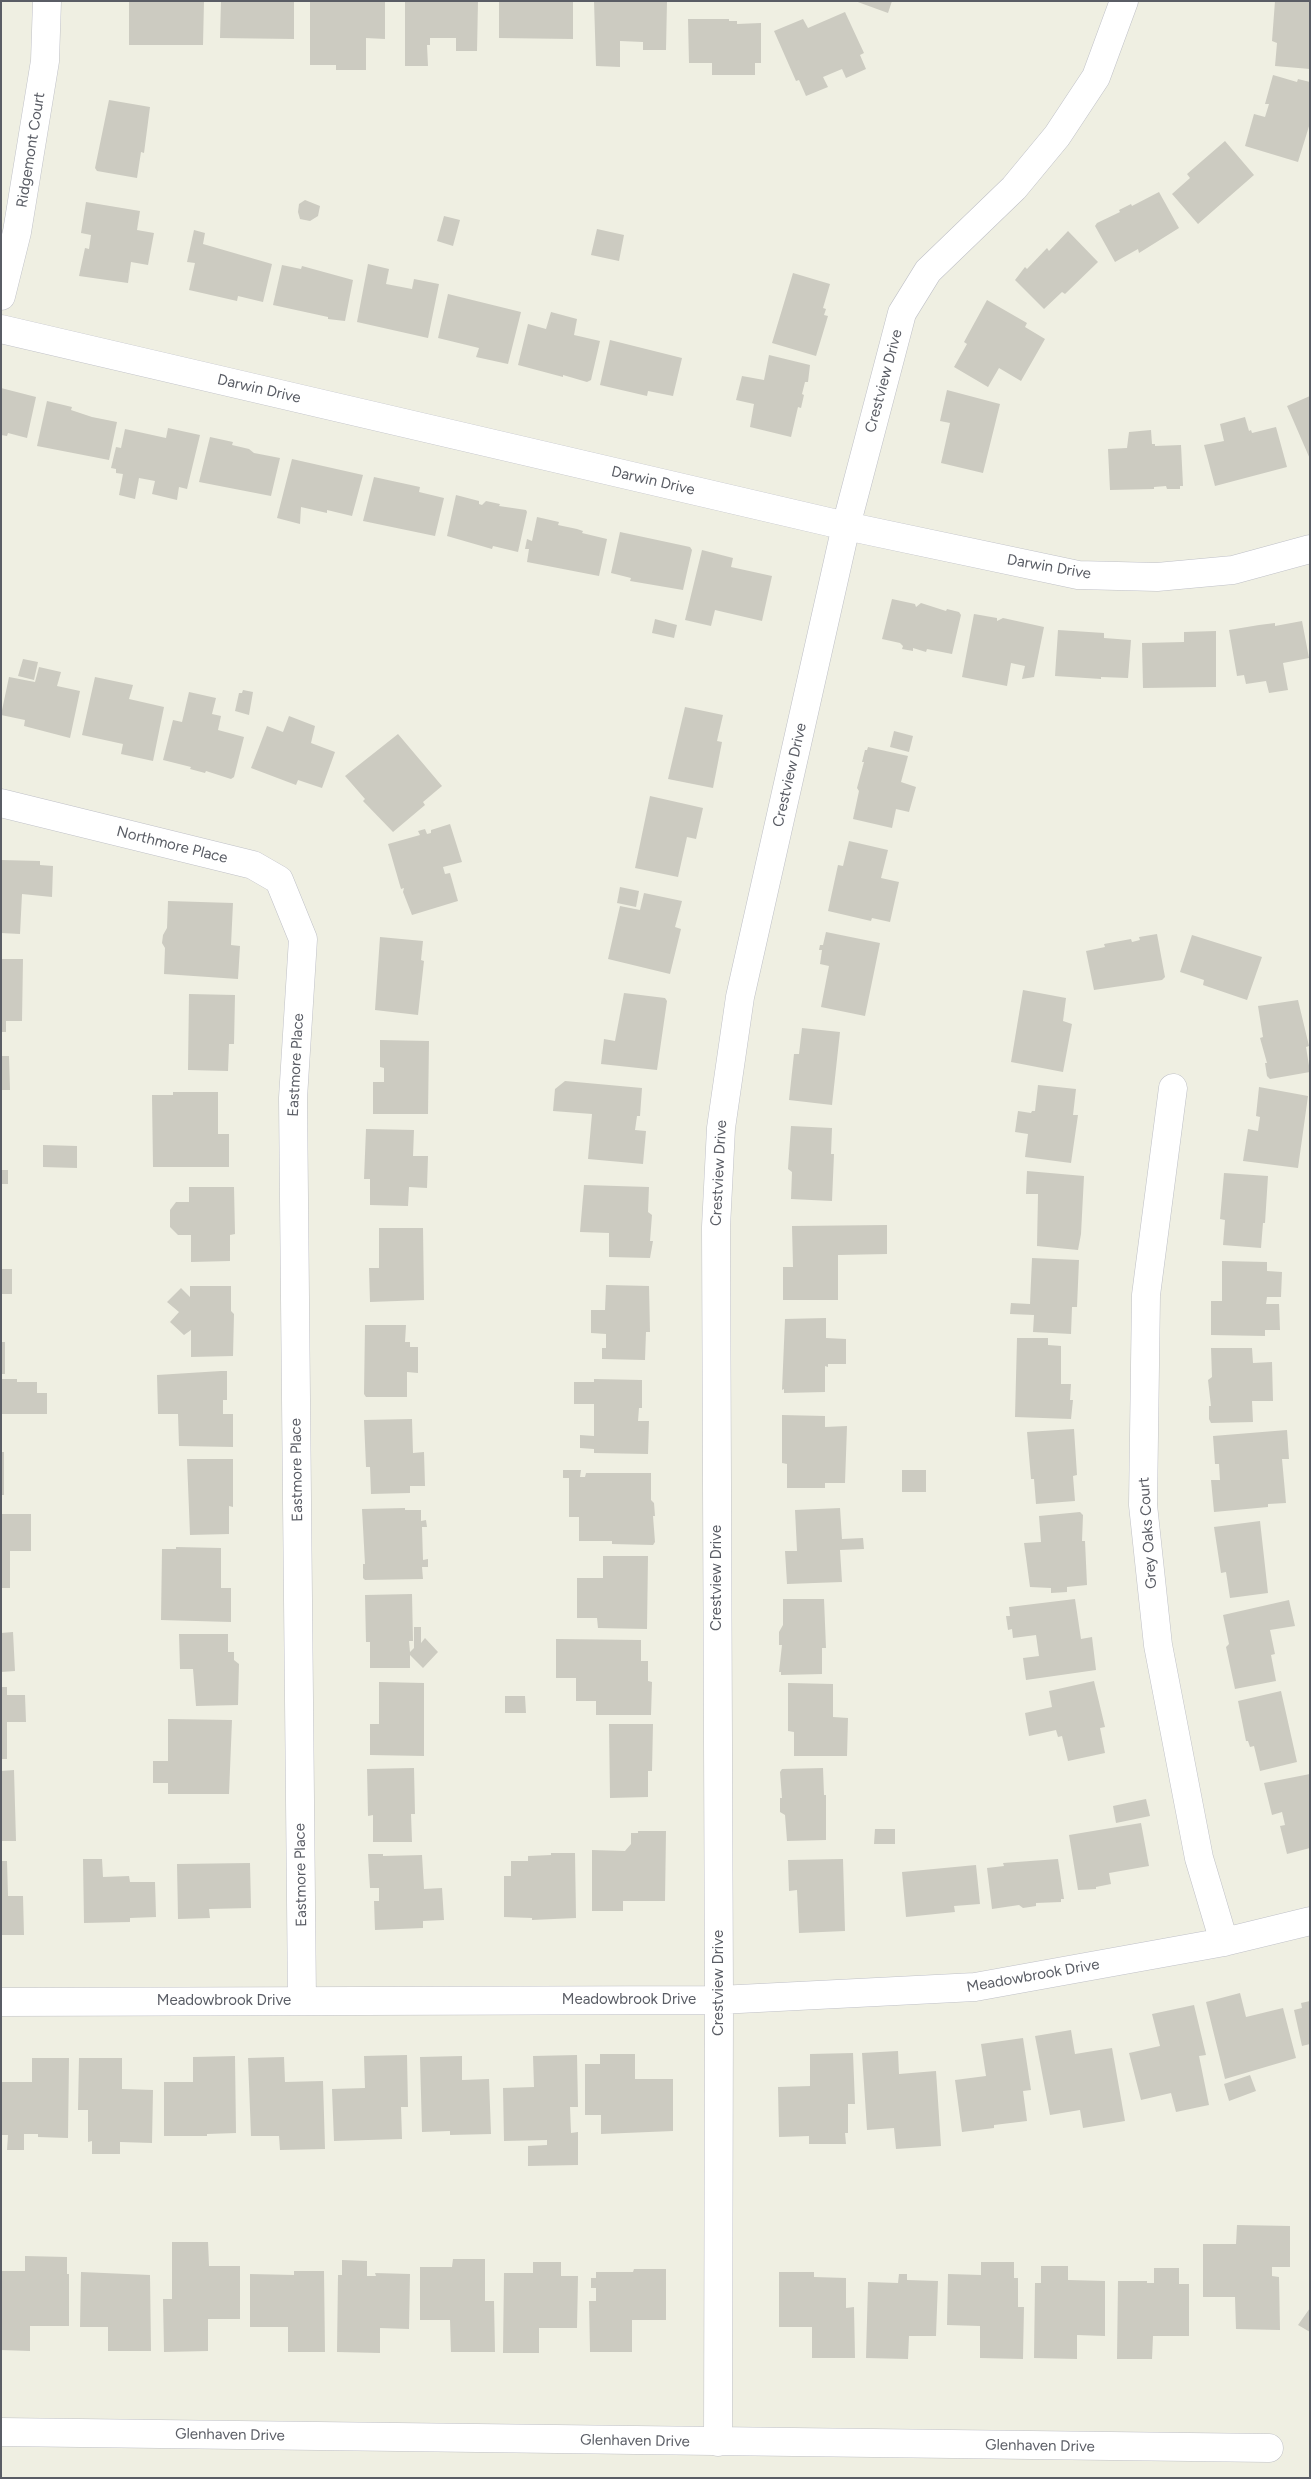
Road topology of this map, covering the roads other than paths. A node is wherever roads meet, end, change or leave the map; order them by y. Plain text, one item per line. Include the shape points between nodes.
1 (47, 1) edge
2 (1124, 1) edge
3 (1, 296) edge
4 (1, 329) edge
5 (846, 526) junction
6 (1310, 549) edge
7 (1, 803) edge
8 (303, 939) joint
9 (1173, 1088) dead end
10 (1310, 1921) edge
11 (1224, 1942) junction
12 (719, 2000) junction
13 (302, 2001) junction
14 (1, 2002) edge
15 (1, 2432) edge
16 (718, 2442) junction
17 (1269, 2448) dead end

1 - 3 street, Ridgemont Court via 45,61 17,232
2 - 5 street, Crestview Drive via 1096,77 1057,136 1014,188 928,270 902,313
4 - 5 street, Darwin Drive
5 - 6 street, Darwin Drive via 1078,575 1157,577 1233,570
5 - 12 street, Crestview Drive via 740,996 720,1128 716,1227
7 - 8 street, Northmore Place via 253,865 279,880
8 - 13 street, Eastmore Place via 293,1098
9 - 11 street, Grey Oaks Court via 1146,1295 1143,1505 1158,1645 1199,1858
10 - 11 street, Meadowbrook Drive
11 - 12 street, Meadowbrook Drive via 974,1987
12 - 13 street, Meadowbrook Drive
12 - 16 street, Crestview Drive
13 - 14 street, Meadowbrook Drive
15 - 16 street, Glenhaven Drive
16 - 17 street, Glenhaven Drive

